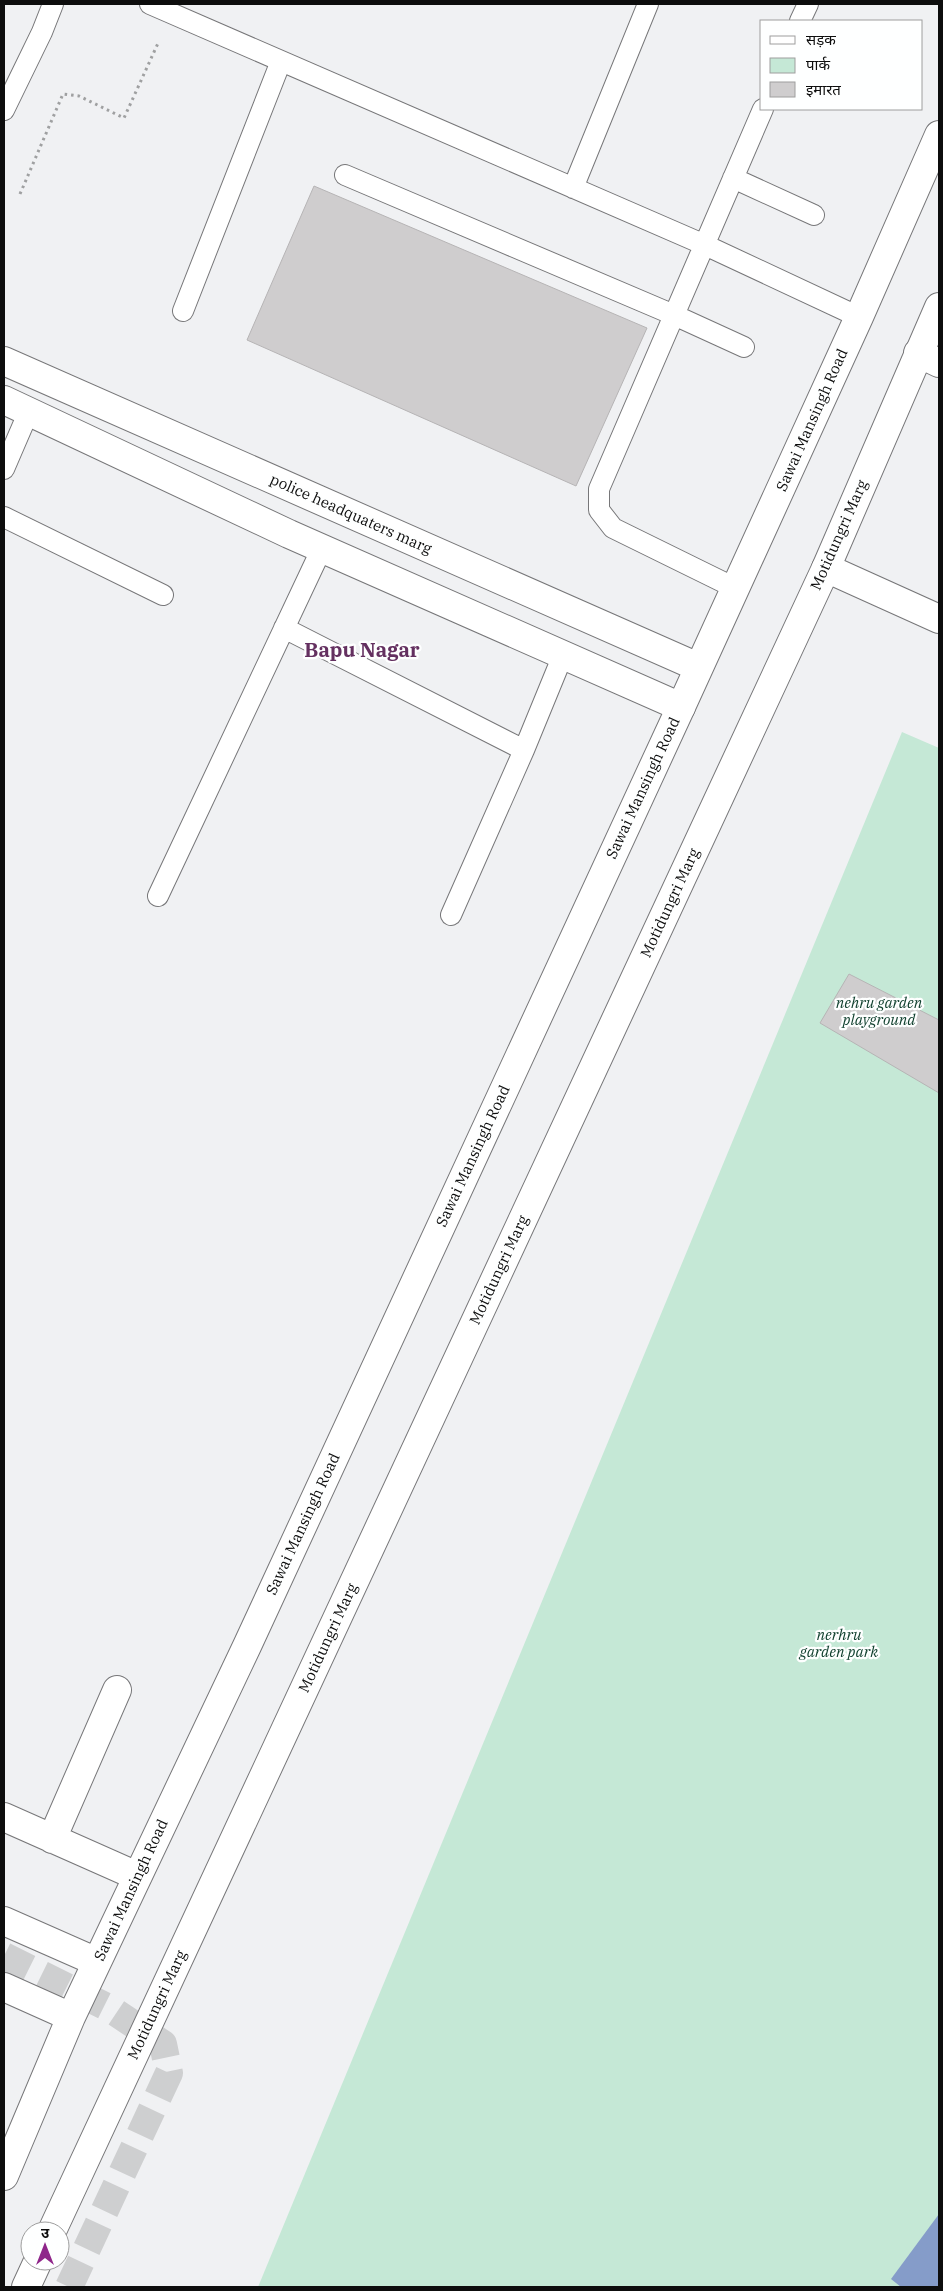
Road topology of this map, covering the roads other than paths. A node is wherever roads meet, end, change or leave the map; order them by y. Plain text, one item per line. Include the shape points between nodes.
1 (53, 4) edge
2 (150, 4) edge
3 (648, 4) edge
4 (808, 4) edge
5 (800, 20) edge
6 (281, 61) junction
7 (4, 110) edge
8 (763, 110) edge
9 (939, 134) edge
10 (345, 175) dead end
11 (733, 178) junction
12 (573, 188) junction
13 (814, 215) dead end
14 (705, 245) junction
15 (939, 307) edge
16 (183, 311) dead end
17 (674, 315) junction
18 (859, 317) junction
19 (744, 347) dead end
20 (928, 358) edge
21 (4, 361) edge
22 (4, 400) edge
23 (29, 412) junction
24 (4, 468) edge
25 (4, 517) edge
26 (322, 548) junction
27 (826, 568) junction
28 (735, 588) junction
29 (163, 595) dead end
30 (939, 619) edge
31 (284, 628) junction
32 (563, 655) junction
33 (698, 667) junction
34 (681, 707) junction
35 (524, 750) junction
36 (158, 896) dead end
37 (451, 914) dead end
38 (117, 1690) dead end
39 (4, 1818) edge
40 (52, 1839) junction
41 (137, 1876) junction
42 (4, 1922) edge
43 (97, 1962) junction
44 (4, 1987) edge
45 (71, 2017) junction
46 (4, 2176) edge
47 (57, 2221) edge
48 (33, 2271) edge
49 (26, 2287) edge

1 - 7 lane
2 - 6 lane
3 - 12 lane
4 - 5 lane
6 - 12 lane
6 - 16 lane
8 - 11 lane
9 - 18 main road, Sawai Mansingh Road
10 - 17 lane
11 - 13 lane
11 - 14 lane
12 - 14 lane
14 - 17 lane
14 - 18 lane
15 - 20 main road, Motidungri Marg
17 - 19 lane
17 - 28 lane via 599,489 599,510 613,528
18 - 28 main road, Sawai Mansingh Road
20 - 27 main road, Motidungri Marg
21 - 33 main road, police headquaters marg
22 - 23 main road
23 - 24 lane
23 - 26 main road
25 - 29 lane
26 - 31 lane
26 - 32 main road
27 - 30 main road
27 - 47 main road, Motidungri Marg
28 - 33 main road, Sawai Mansingh Road
31 - 35 lane
31 - 36 lane
32 - 34 main road
32 - 35 lane
33 - 34 main road, Sawai Mansingh Road
34 - 41 main road, Sawai Mansingh Road via 251,1637
35 - 37 lane
38 - 40 main road
39 - 40 main road
40 - 41 main road
41 - 43 main road, Sawai Mansingh Road
42 - 43 main road
43 - 45 main road, Sawai Mansingh Road
44 - 45 main road
45 - 46 main road, Sawai Mansingh Road
48 - 49 main road

